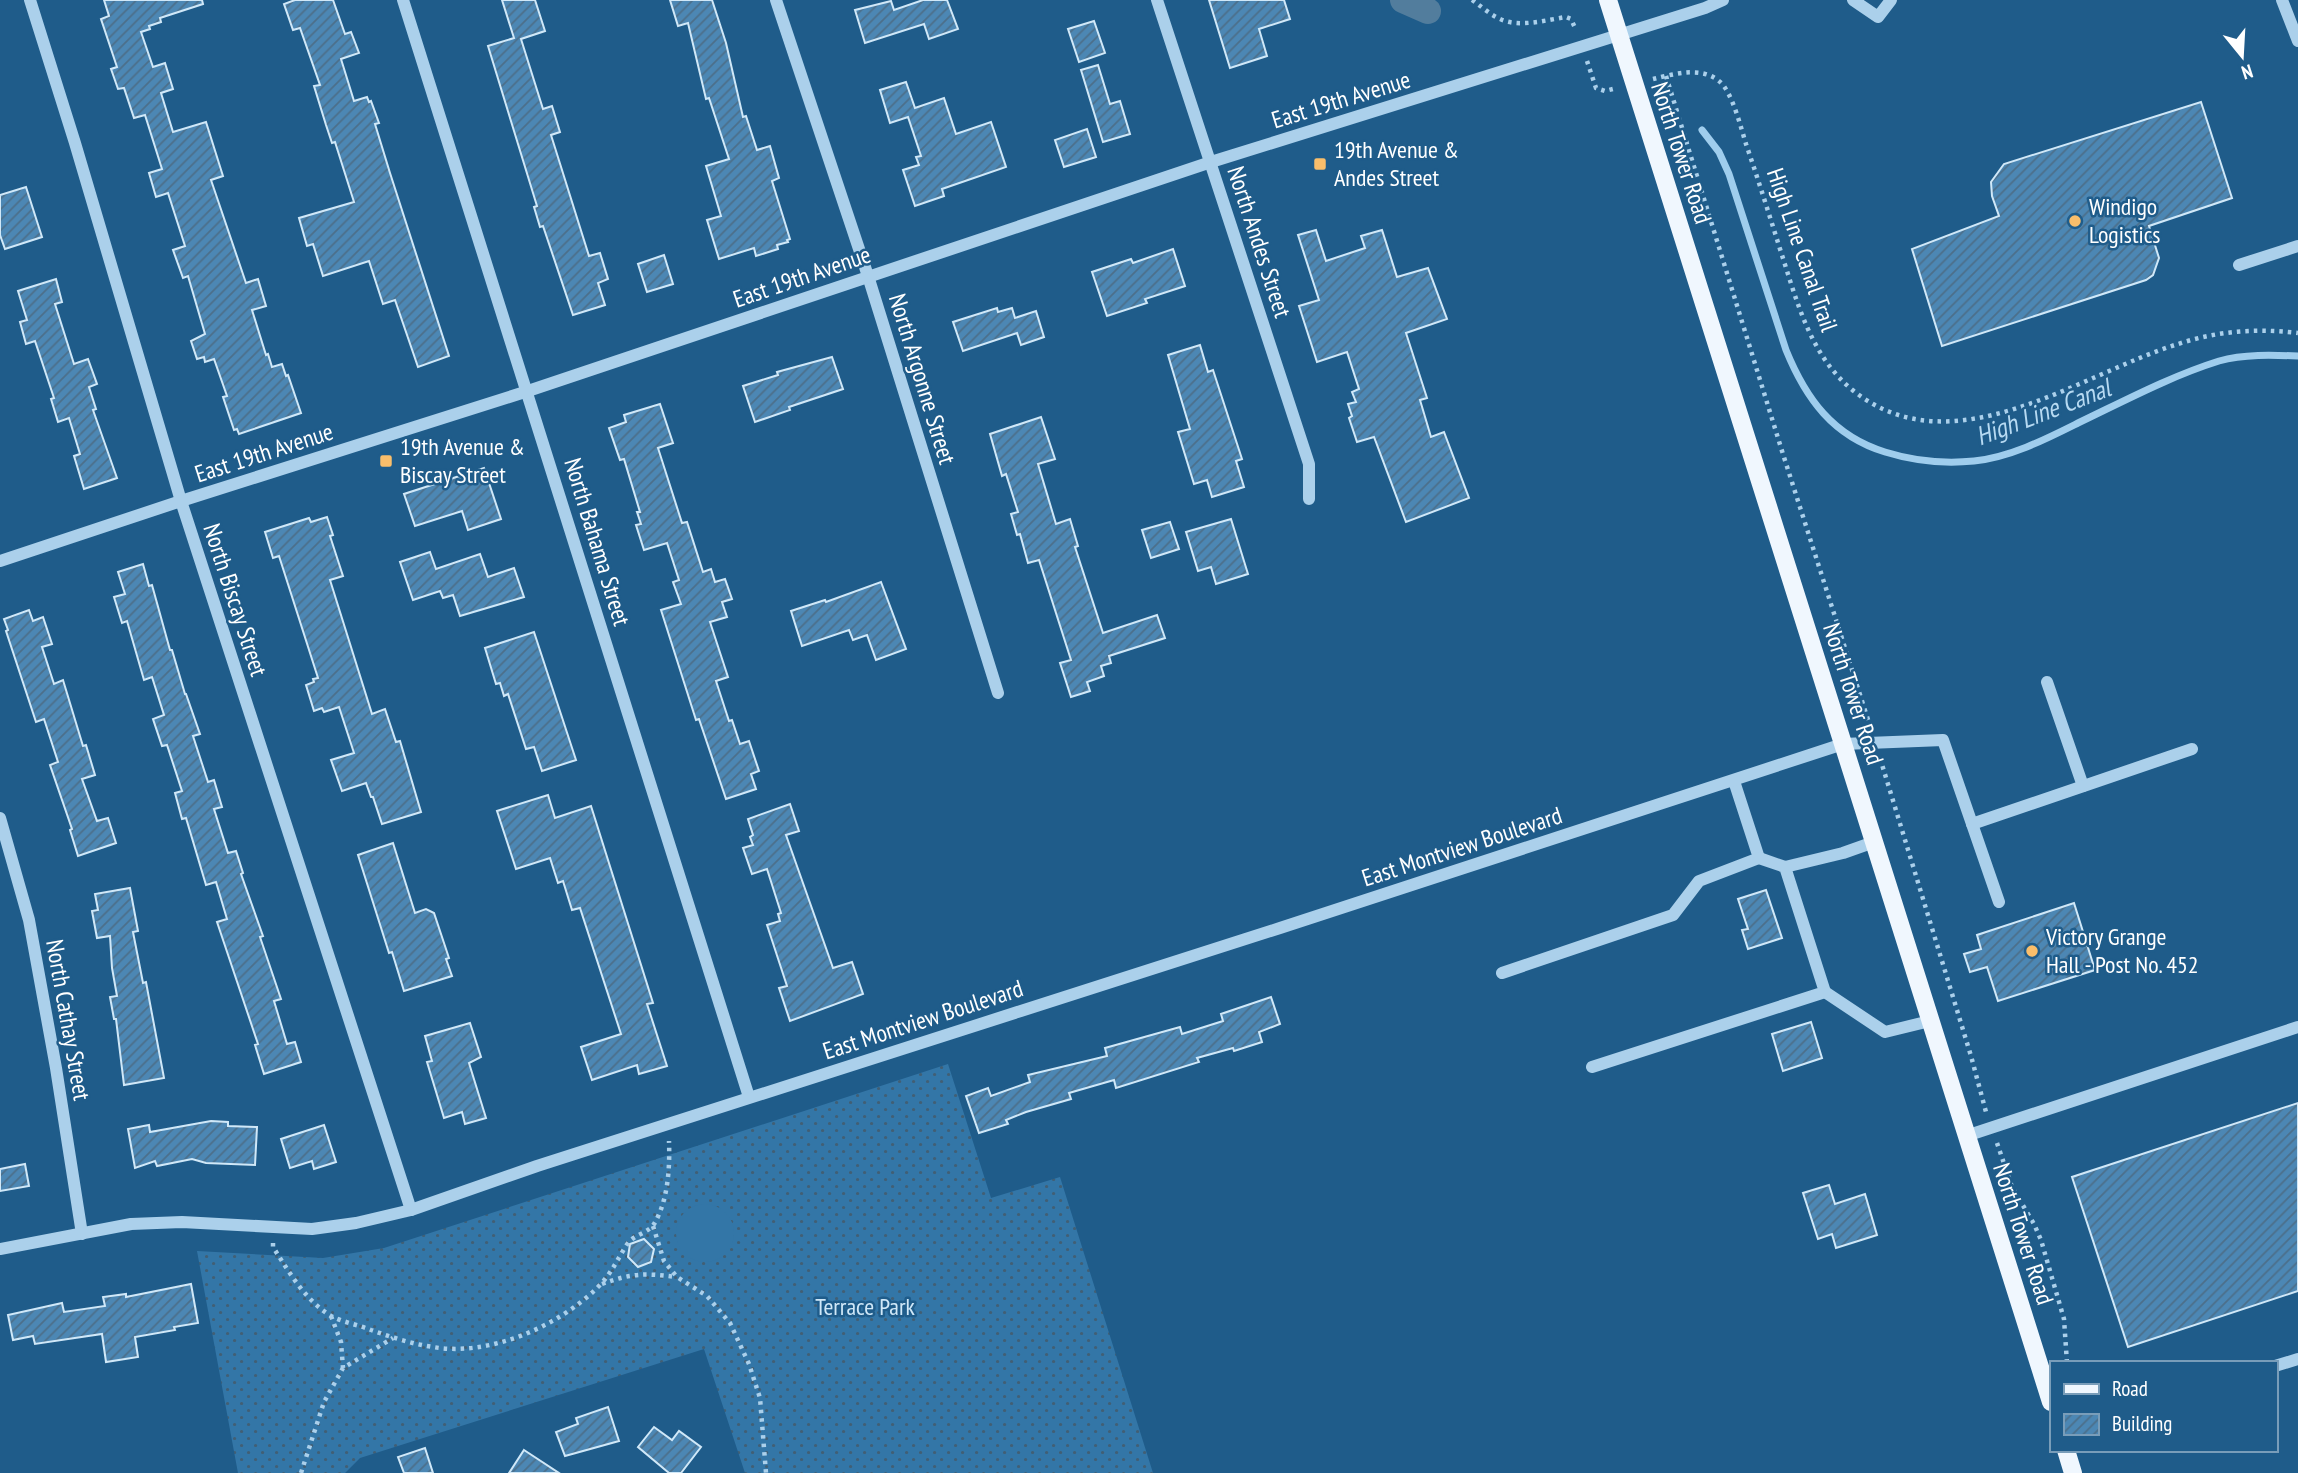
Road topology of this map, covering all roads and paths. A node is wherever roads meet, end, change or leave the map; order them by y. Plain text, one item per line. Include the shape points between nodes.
1 (30, 0) edge
2 (403, 0) edge
3 (776, 0) edge
4 (1157, 0) edge
5 (1472, 0) edge
6 (1608, 0) edge
7 (1723, 0) edge
8 (1853, 0) edge
9 (1891, 0) edge
10 (2283, 0) edge
11 (1571, 19) dead end
12 (1618, 35) junction
13 (2298, 41) edge
14 (1212, 162) junction
15 (2298, 246) edge
16 (2239, 265) dead end
17 (868, 276) junction
18 (2298, 333) edge
19 (528, 391) junction
20 (1309, 499) dead end
21 (181, 501) junction
22 (0, 561) edge
23 (2047, 682) dead end
24 (998, 693) dead end
25 (1875, 741) junction
26 (1843, 744) junction
27 (2192, 749) dead end
28 (1734, 781) junction
29 (2083, 786) junction
30 (0, 817) edge
31 (1972, 824) junction
32 (1874, 842) junction
33 (1759, 858) junction
34 (1785, 867) junction
35 (1999, 902) dead end
36 (1502, 973) dead end
37 (1825, 992) junction
38 (1930, 1021) junction
39 (2298, 1027) edge
40 (1592, 1067) dead end
41 (749, 1097) junction
42 (669, 1123) junction
43 (1991, 1128) junction
44 (1966, 1136) junction
45 (411, 1210) junction
46 (653, 1226) junction
47 (274, 1228) junction
48 (82, 1234) junction
49 (0, 1249) edge
50 (677, 1277) junction
51 (601, 1284) junction
52 (331, 1316) junction
53 (394, 1338) junction
54 (2298, 1359) edge
55 (2067, 1361) edge
56 (2277, 1365) edge
57 (343, 1368) junction
58 (2050, 1399) edge
59 (2067, 1452) edge
60 (301, 1473) edge
61 (766, 1473) edge
62 (2073, 1473) edge

1 - 21 street, North Biscay Street
2 - 19 street, North Bahama Street
3 - 17 street, North Argonne Street
4 - 14 street, North Andes Street
5 - 11 path via 1501,20 1514,23
6 - 12 main road, North Tower Road
7 - 12 street, East 19th Avenue
8 - 9 street via 1878,17
10 - 13 street
12 - 14 street, East 19th Avenue
12 - 26 main road, North Tower Road
14 - 17 street, East 19th Avenue
14 - 20 street, North Andes Street via 1309,464
15 - 16 street
17 - 19 street, East 19th Avenue
17 - 24 street, North Argonne Street
18 - 25 path, High Line Canal Trail via 2243,331 2179,343 1997,415 1963,422 1903,416 1855,392 1823,358 1810,336 1743,134 1721,82 1698,73 1666,76
19 - 21 street, East 19th Avenue
19 - 41 street, North Bahama Street
21 - 22 street, East 19th Avenue
21 - 45 street, North Biscay Street
23 - 29 street
25 - 26 street, East Montview Boulevard
25 - 31 street, East Montview Boulevard via 1943,740
25 - 43 path
26 - 28 street, East Montview Boulevard
26 - 32 main road, North Tower Road
27 - 29 street
28 - 33 street
28 - 41 street, East Montview Boulevard
29 - 31 street
30 - 48 street, North Cathay Street via 29,920
31 - 35 street
32 - 34 street
32 - 38 main road, North Tower Road
33 - 34 street
33 - 36 street via 1699,881 1673,915
34 - 37 street
37 - 38 street via 1885,1032
37 - 40 street
38 - 44 main road, North Tower Road
39 - 43 street
41 - 42 street, East Montview Boulevard
42 - 45 street, East Montview Boulevard
42 - 46 path via 666,1192
43 - 44 street
43 - 55 path via 2012,1187 2041,1240 2064,1319
44 - 58 main road, North Tower Road
45 - 47 street, East Montview Boulevard via 336,1227
46 - 50 path via 664,1261
46 - 51 path via 630,1240
47 - 48 street, East Montview Boulevard via 157,1222
47 - 52 path via 272,1247 297,1285
48 - 49 street, East Montview Boulevard
50 - 51 path via 646,1273
50 - 61 path via 706,1296 730,1323 749,1364 760,1398
51 - 53 path via 561,1316 504,1342 435,1348
52 - 53 path
52 - 57 path via 341,1342
53 - 57 path
54 - 56 street
57 - 60 path via 324,1402
59 - 62 main road

